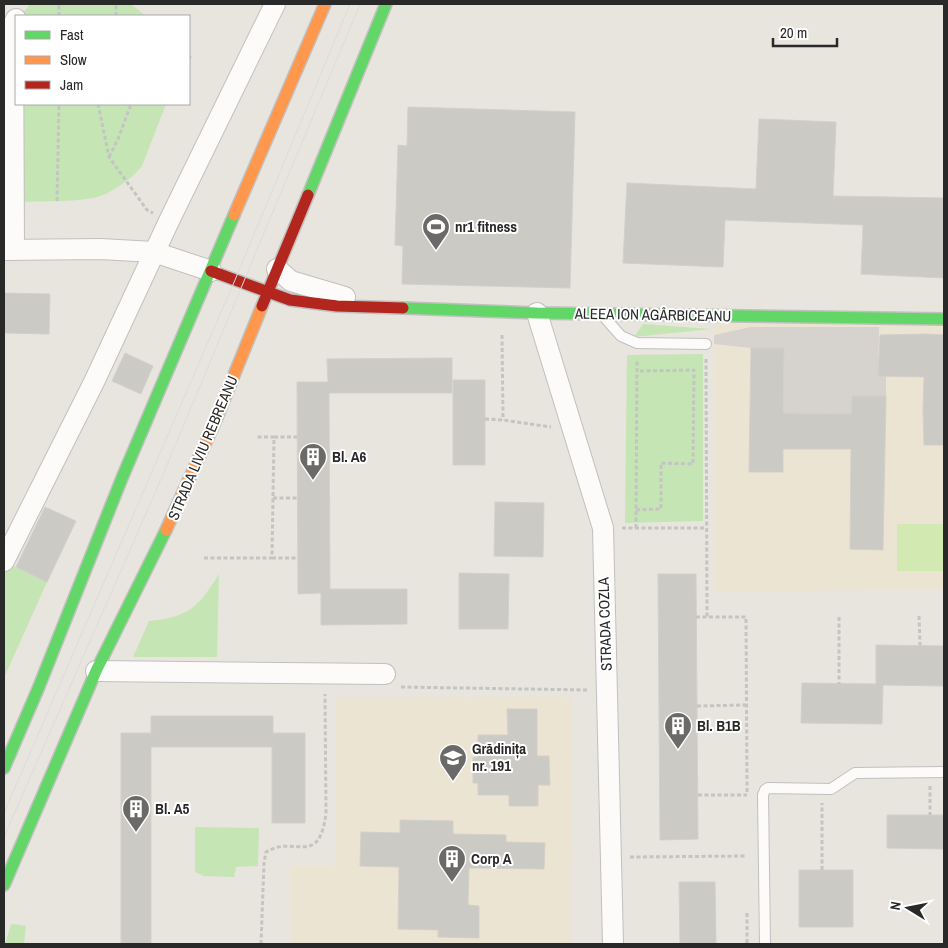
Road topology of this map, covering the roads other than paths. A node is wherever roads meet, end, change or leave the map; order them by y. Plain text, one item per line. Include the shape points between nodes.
1 (25, 4) edge
2 (275, 4) edge
3 (325, 4) edge
4 (386, 4) edge
5 (17, 15) edge
6 (13, 21) edge
7 (9, 250) edge
8 (154, 252) junction
9 (277, 269) junction
10 (211, 271) junction
11 (268, 292) junction
12 (362, 306) junction
13 (537, 313) junction
14 (601, 314) junction
15 (944, 319) edge
16 (706, 344) road end
17 (4, 561) edge
18 (96, 671) junction
19 (385, 674) road end
20 (4, 768) edge
21 (944, 772) edge
22 (4, 885) edge
23 (613, 944) edge
24 (765, 944) edge

1 - 5 street
2 - 8 street
3 - 10 street
4 - 9 street, STRADA LIVIU REBREANU
6 - 7 street
7 - 8 street via 100,248
8 - 10 street
8 - 17 street via 94,382
9 - 11 street, STRADA LIVIU REBREANU
9 - 12 street, ALEEA ION AGÂRBICEANU via 291,281
10 - 11 street, ALEEA ION AGÂRBICEANU
10 - 20 street via 122,478
11 - 12 street, ALEEA ION AGÂRBICEANU via 290,300
11 - 18 street, STRADA LIVIU REBREANU via 176,511
12 - 13 street, ALEEA ION AGÂRBICEANU
13 - 14 street, ALEEA ION AGÂRBICEANU
13 - 23 street, STRADA COZLA via 603,528
14 - 15 street, ALEEA ION AGÂRBICEANU
14 - 16 lane via 622,336 637,344
18 - 19 street
18 - 22 street, STRADA LIVIU REBREANU
21 - 24 lane via 855,773 831,789 764,790

